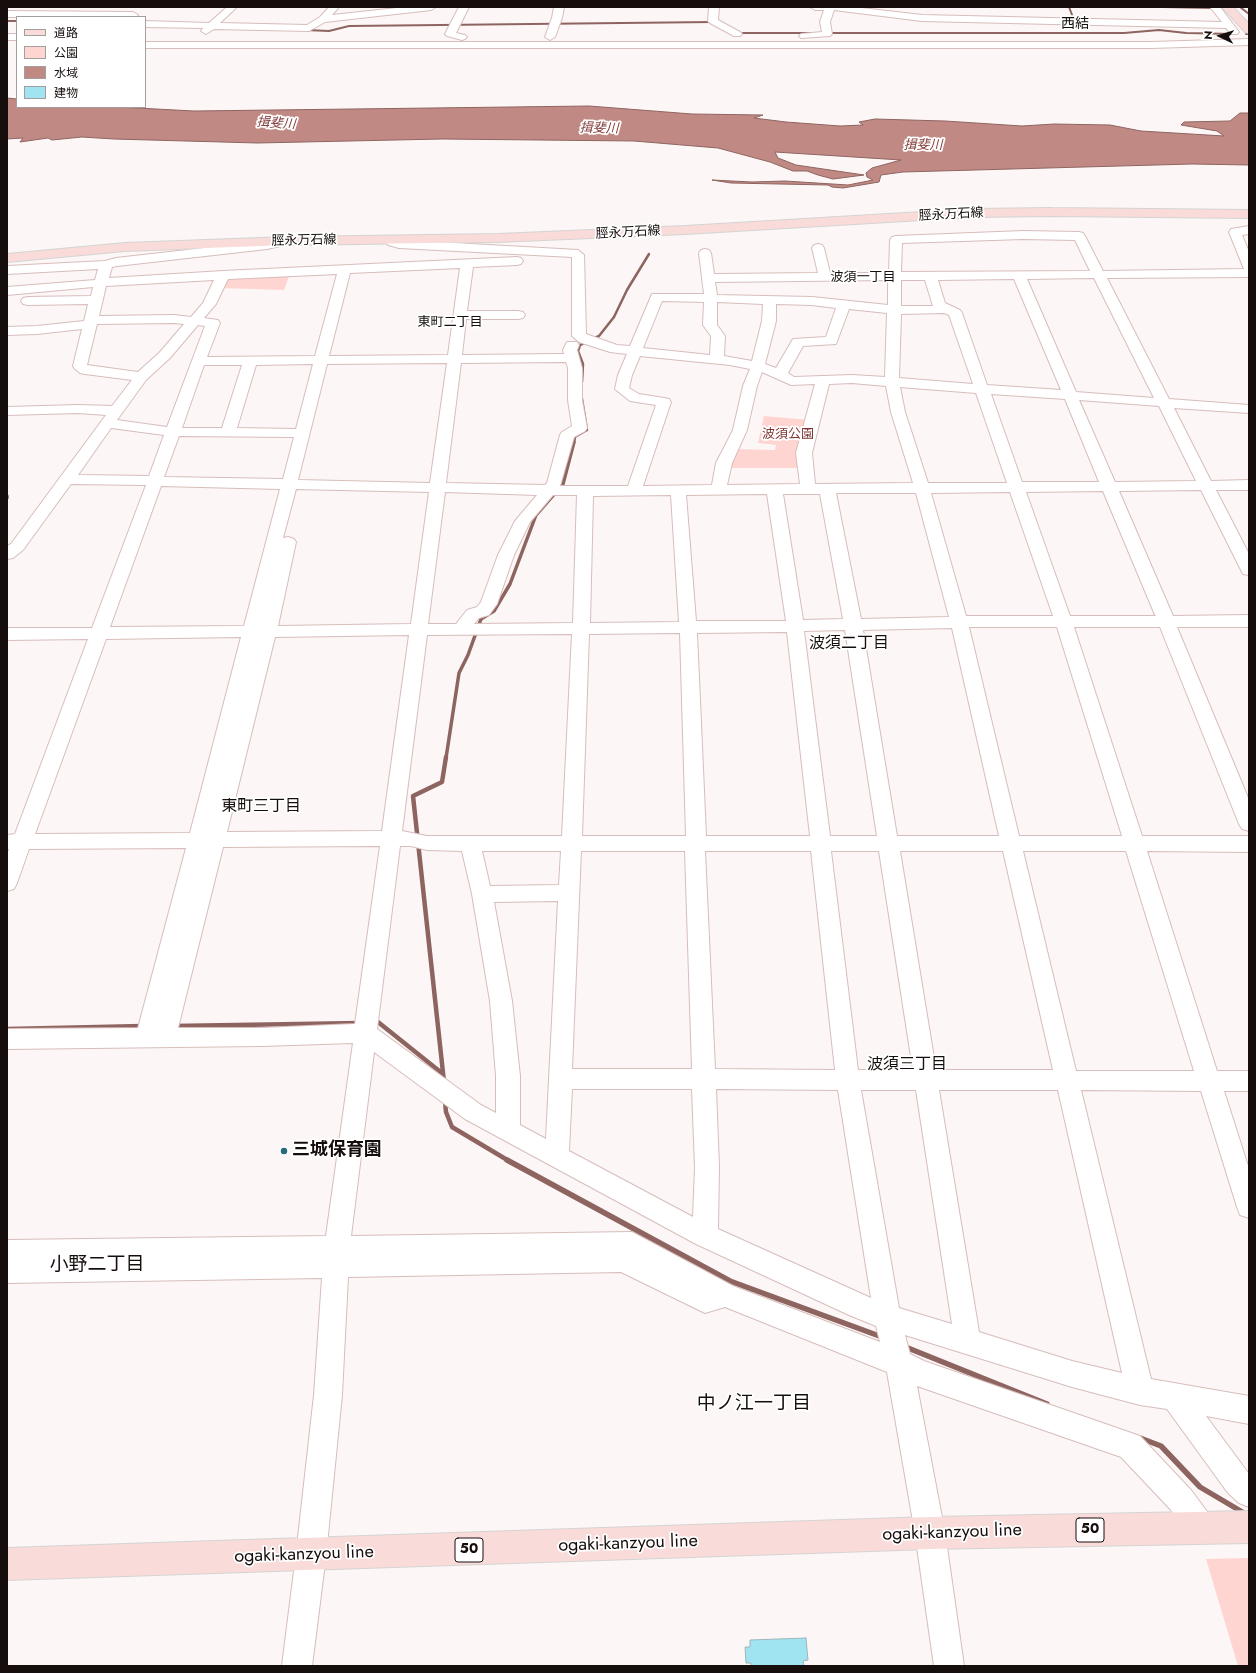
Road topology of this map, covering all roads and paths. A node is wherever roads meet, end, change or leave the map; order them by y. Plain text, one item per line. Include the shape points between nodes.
1 (232, 7) edge
2 (334, 7) edge
3 (431, 7) edge
4 (464, 7) edge
5 (559, 7) edge
6 (714, 7) edge
7 (815, 7) edge
8 (830, 7) edge
9 (1215, 7) edge
10 (1227, 7) edge
11 (134, 13) edge
12 (871, 13) edge
13 (7, 14) edge
14 (1077, 18) junction
15 (323, 19) junction
16 (146, 24) edge
17 (1228, 25) junction
18 (210, 26) junction
19 (1249, 30) edge
20 (1084, 33) dead end
21 (737, 34) junction
22 (881, 35) dead end
23 (146, 37) edge
24 (200, 37) junction
25 (462, 37) junction
26 (550, 37) junction
27 (708, 37) junction
28 (767, 37) junction
29 (799, 37) junction
30 (915, 37) junction
31 (1238, 37) junction
32 (1249, 37) edge
33 (997, 42) junction
34 (1168, 42) junction
35 (1249, 42) edge
36 (1223, 43) junction
37 (146, 44) edge
38 (146, 44) edge
39 (1249, 214) edge
40 (1249, 230) edge
41 (391, 239) junction
42 (288, 241) junction
43 (818, 248) dead end
44 (705, 253) dead end
45 (7, 258) edge
46 (579, 258) junction
47 (467, 264) junction
48 (106, 265) junction
49 (1249, 268) edge
50 (7, 270) edge
51 (349, 270) junction
52 (1249, 273) edge
53 (1099, 274) junction
54 (222, 275) junction
55 (1019, 276) junction
56 (896, 277) junction
57 (931, 277) junction
58 (708, 278) junction
59 (825, 278) junction
60 (101, 283) junction
61 (857, 286) junction
62 (7, 292) edge
63 (711, 299) junction
64 (96, 300) junction
65 (770, 300) junction
66 (7, 302) edge
67 (846, 305) junction
68 (945, 308) junction
69 (894, 310) junction
70 (460, 315) junction
71 (518, 315) dead end
72 (91, 322) junction
73 (194, 322) junction
74 (458, 329) junction
75 (474, 329) dead end
76 (7, 331) edge
77 (579, 336) junction
78 (635, 350) junction
79 (571, 357) junction
80 (454, 358) junction
81 (250, 360) junction
82 (327, 360) junction
83 (717, 360) junction
84 (200, 361) junction
85 (758, 366) junction
86 (141, 377) junction
87 (786, 378) junction
88 (823, 380) junction
89 (892, 382) junction
90 (750, 386) junction
91 (982, 390) junction
92 (1070, 396) junction
93 (1164, 403) junction
94 (1249, 409) edge
95 (7, 411) edge
96 (113, 417) junction
97 (173, 432) junction
98 (228, 432) junction
99 (303, 432) junction
100 (68, 479) junction
101 (154, 481) junction
102 (295, 485) junction
103 (1206, 485) junction
104 (1249, 485) edge
105 (1110, 486) junction
106 (1016, 487) junction
107 (436, 488) junction
108 (922, 488) junction
109 (718, 489) junction
110 (774, 489) junction
111 (818, 489) junction
112 (548, 490) junction
113 (634, 490) junction
114 (678, 490) junction
115 (585, 491) junction
116 (7, 554) edge
117 (1249, 570) edge
118 (1249, 621) edge
119 (960, 622) junction
120 (1064, 622) junction
121 (1167, 622) junction
122 (853, 624) junction
123 (795, 626) junction
124 (688, 627) junction
125 (581, 628) junction
126 (463, 629) junction
127 (418, 630) junction
128 (260, 631) junction
129 (99, 632) junction
130 (7, 634) edge
131 (1249, 824) edge
132 (391, 838) junction
133 (206, 840) junction
134 (15, 842) edge
135 (470, 843) junction
136 (572, 843) junction
137 (820, 843) junction
138 (695, 844) junction
139 (888, 844) junction
140 (1012, 844) junction
141 (1249, 844) edge
142 (1135, 845) junction
143 (7, 883) edge
144 (570, 893) junction
145 (482, 894) junction
146 (366, 1032) junction
147 (156, 1037) junction
148 (7, 1039) edge
149 (561, 1078) junction
150 (703, 1078) junction
151 (848, 1080) junction
152 (926, 1080) junction
153 (1068, 1080) junction
154 (1210, 1081) junction
155 (1249, 1081) edge
156 (508, 1131) junction
157 (557, 1157) junction
158 (1249, 1206) edge
159 (705, 1236) junction
160 (7, 1252) edge
161 (336, 1256) junction
162 (7, 1271) edge
163 (887, 1317) junction
164 (965, 1340) junction
165 (899, 1363) junction
166 (1140, 1391) junction
167 (1175, 1397) junction
168 (1249, 1410) edge
169 (1249, 1493) edge
170 (1201, 1527) junction
171 (1249, 1527) edge
172 (930, 1533) junction
173 (311, 1555) junction
174 (7, 1564) edge
175 (297, 1666) edge
176 (949, 1666) edge

1 - 18 street
2 - 15 street
3 - 15 street
4 - 25 street via 450,34
5 - 26 street
6 - 21 street via 713,21
7 - 8 street
8 - 12 street
8 - 29 street via 825,22 831,34
9 - 17 street
10 - 19 main road
11 - 13 street
12 - 14 street via 922,18
14 - 17 street
14 - 20 street
15 - 18 street via 309,28
16 - 18 street
17 - 31 street
18 - 24 street
21 - 27 street
21 - 28 street
22 - 30 street
23 - 24 street
24 - 25 street
25 - 26 street
26 - 27 street
27 - 28 street
28 - 29 street
29 - 30 street
30 - 31 street
30 - 33 street
31 - 32 street
31 - 34 street
33 - 34 street
33 - 37 street
34 - 36 street
35 - 36 street
36 - 38 street
39 - 41 main road, 脛永万石線 via 974,213 622,233
40 - 49 street via 1235,232
41 - 42 main road, 脛永万石線
41 - 46 street via 392,242 399,244 574,253
42 - 45 main road, 脛永万石線 via 118,247
42 - 48 street
43 - 59 street
44 - 58 street
46 - 47 street
46 - 77 street
47 - 51 street
47 - 70 street
48 - 50 street
48 - 60 street
51 - 54 street
51 - 82 street
52 - 53 street
53 - 55 street
53 - 56 street via 1079,236 1023,235 896,240
53 - 93 street
54 - 60 street
54 - 73 street via 209,304
55 - 57 street
55 - 92 street
56 - 57 street
56 - 61 street
56 - 69 street
57 - 68 street via 939,305
58 - 59 street
58 - 63 street
59 - 61 street
60 - 62 street
60 - 64 street
61 - 67 street
63 - 65 street
63 - 78 street via 658,297
63 - 83 street via 710,325 718,336
64 - 66 street
64 - 72 street
65 - 67 street
65 - 85 street via 769,321
67 - 69 street
67 - 87 street via 831,341 798,342
68 - 69 street
68 - 91 street via 955,313
69 - 89 street
70 - 71 street
70 - 74 street
72 - 73 street via 174,319
72 - 76 street via 37,330
72 - 86 street via 80,366 85,370
73 - 84 street via 213,323
73 - 86 street via 165,355
74 - 75 street
74 - 80 street
77 - 78 street via 615,349
77 - 79 street via 570,350
78 - 83 street
78 - 113 street via 622,389 635,398 664,402
79 - 80 street
79 - 112 street via 575,368 575,400 580,428 567,435 554,484
80 - 82 street
80 - 107 street
81 - 82 street
81 - 84 street
81 - 98 street
82 - 99 street
82 - 102 street
83 - 85 street
84 - 97 street
85 - 87 street
85 - 90 street
86 - 96 street
87 - 88 street
87 - 90 street
88 - 89 street
88 - 111 street via 804,453
89 - 91 street
89 - 108 street via 898,412
90 - 109 street via 740,430 724,463
91 - 92 street
91 - 106 street
92 - 93 street
92 - 105 street
93 - 94 street
93 - 103 street
95 - 96 street via 78,409
96 - 97 street
96 - 100 street
97 - 98 street
97 - 101 street
98 - 99 street
99 - 102 street
100 - 101 street
100 - 116 street via 17,547
101 - 102 street
101 - 129 street
102 - 107 street
102 - 128 street
103 - 104 street
103 - 105 street
103 - 117 street
105 - 106 street
105 - 121 street
106 - 108 street
106 - 120 street
107 - 112 street
107 - 127 street
108 - 111 street
108 - 119 street
109 - 110 street
109 - 114 street
110 - 111 street
110 - 123 street
111 - 122 street
112 - 115 street
112 - 126 street via 523,521 506,555 489,604 483,611 473,614
113 - 114 street
113 - 115 street
114 - 124 street
115 - 125 street
118 - 121 street
119 - 120 street
119 - 122 street
119 - 140 street
120 - 121 street
120 - 142 street
121 - 131 street
122 - 123 street
122 - 139 street
123 - 124 street
123 - 137 street
124 - 125 street
124 - 138 street via 697,833
125 - 126 street
125 - 136 street
126 - 127 street
127 - 128 street
127 - 132 street
128 - 129 street
128 - 133 street
129 - 130 street
129 - 134 street
132 - 133 street
132 - 135 street via 427,843
132 - 146 street
133 - 134 street
133 - 147 street
134 - 143 street
135 - 136 street
135 - 145 street
136 - 138 street
136 - 144 street
137 - 138 street
137 - 139 street
137 - 151 street
138 - 150 street
139 - 140 street
139 - 152 street
140 - 142 street
140 - 153 street
141 - 142 street
142 - 154 street
144 - 145 street
144 - 149 street
145 - 156 street via 501,1001 508,1076
146 - 147 street via 261,1037
146 - 156 street via 473,1112
146 - 161 street
147 - 148 street
149 - 150 street
149 - 157 street
150 - 151 street
150 - 159 street via 707,1167
151 - 152 street
151 - 163 street
152 - 153 street
152 - 164 street via 966,1328
153 - 154 street
153 - 166 street
154 - 155 street
154 - 158 street
156 - 157 street
157 - 159 street
159 - 163 street
160 - 161 street
161 - 162 street
161 - 165 street via 623,1260 705,1300 725,1295
161 - 173 street via 328,1395
163 - 164 street
163 - 165 street
164 - 166 street via 1072,1374
165 - 170 street via 919,1373 1130,1446 1181,1500
165 - 172 street
166 - 167 street
167 - 168 street
167 - 169 street via 1238,1483
170 - 171 main road, ogaki-kanzyou line / 50
170 - 172 main road, ogaki-kanzyou line / 50
172 - 173 main road, ogaki-kanzyou line / 50
172 - 176 street
173 - 174 main road, ogaki-kanzyou line / 50
173 - 175 street

